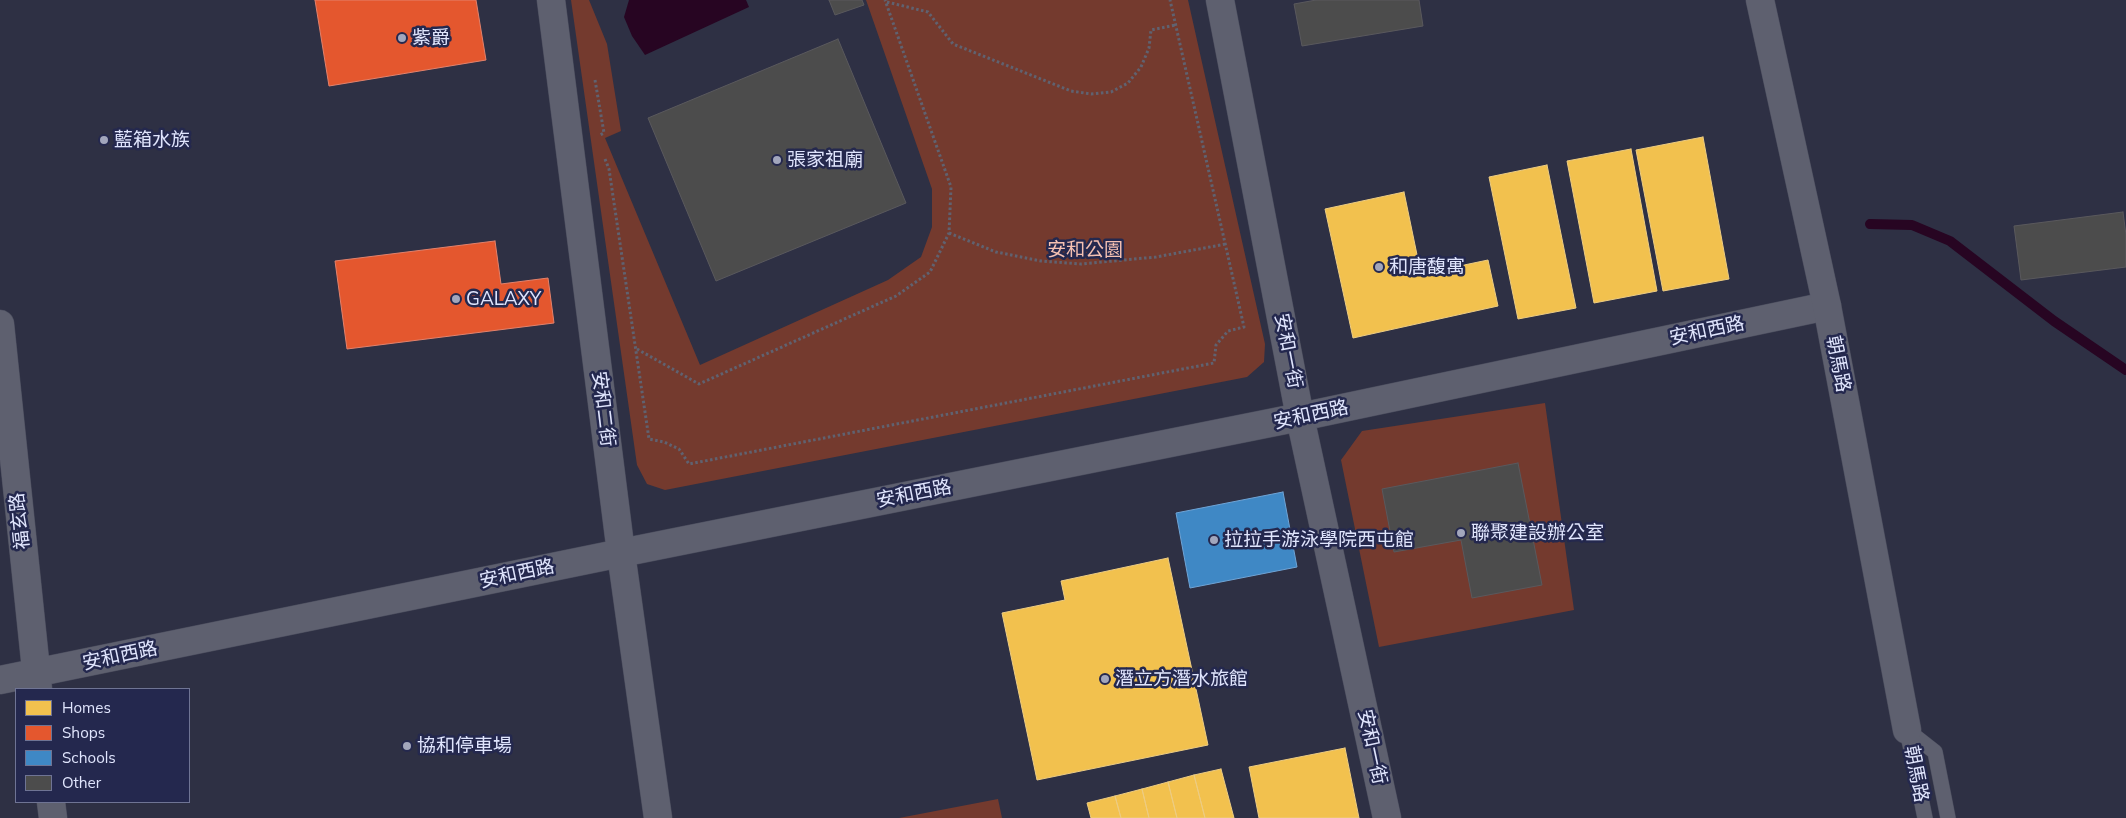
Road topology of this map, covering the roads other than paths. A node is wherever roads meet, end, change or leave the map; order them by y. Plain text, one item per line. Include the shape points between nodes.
1 (551, 0) edge
2 (1220, 0) edge
3 (1760, 0) edge
4 (1827, 306) junction
5 (0, 324) edge
6 (1300, 417) junction
7 (621, 552) junction
8 (0, 680) edge
9 (37, 681) edge
10 (1907, 730) junction
11 (51, 803) edge
12 (52, 818) edge
13 (658, 818) edge
14 (1387, 818) edge
15 (1925, 818) edge
16 (1948, 818) edge

1 - 7 street, 安和二街
2 - 6 street, 安和一街
3 - 4 street, 朝馬路
4 - 6 street, 安和西路
4 - 10 street, 朝馬路
5 - 9 street, 福玄路
6 - 7 street, 安和西路
6 - 14 street, 安和一街
7 - 9 street, 安和西路
7 - 13 street, 安和二街
8 - 9 street, 安和西路
10 - 15 lane, 朝馬路
10 - 16 lane, 朝馬路 via 1935,752
11 - 12 street

